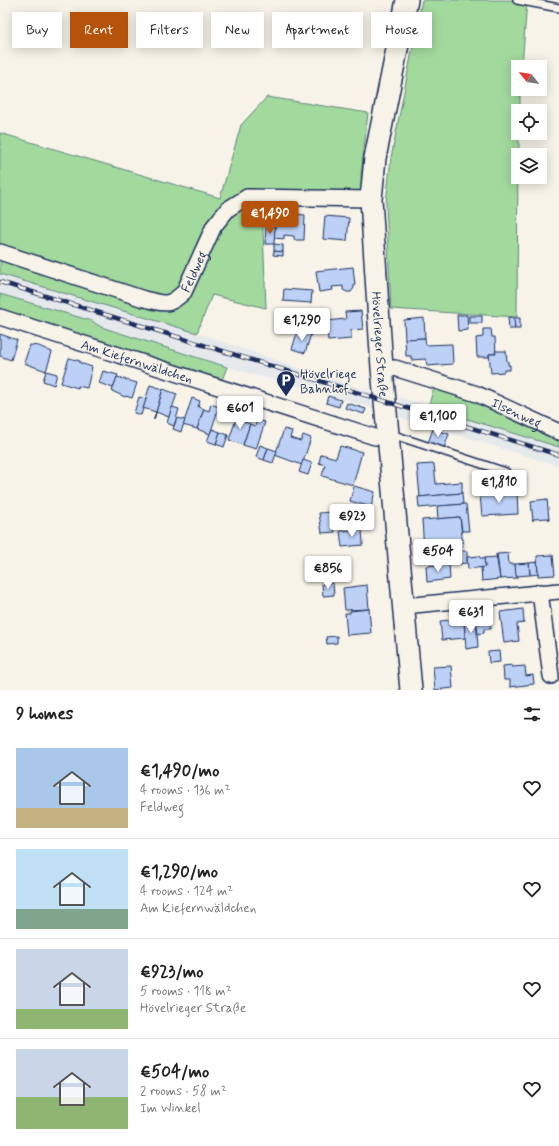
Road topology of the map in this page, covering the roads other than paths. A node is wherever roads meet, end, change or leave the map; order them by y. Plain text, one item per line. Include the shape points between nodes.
1 (407, 0) edge
2 (517, 0) edge
3 (559, 8) edge
4 (371, 199) junction
5 (0, 252) edge
6 (0, 317) edge
7 (383, 370) junction
8 (559, 432) edge
9 (388, 437) junction
10 (506, 472) dead end
11 (559, 591) edge
12 (540, 592) junction
13 (404, 606) junction
14 (551, 676) dead end
15 (411, 690) edge

1 - 4 main road, Hövelrieger Straße via 375,158
2 - 3 lane
4 - 5 street, Feldweg via 247,197 228,209 214,226 184,292 167,304 144,299
4 - 7 main road, Hövelrieger Straße
6 - 9 street, Am Kiefernwäldchen via 375,437
7 - 8 street, Ilsenweg via 395,368 477,394
7 - 9 main road, Hövelrieger Straße
9 - 10 lane via 397,436
9 - 13 main road, Hövelrieger Straße
11 - 12 street
12 - 13 street
12 - 14 street
13 - 15 main road, Hövelrieger Straße

